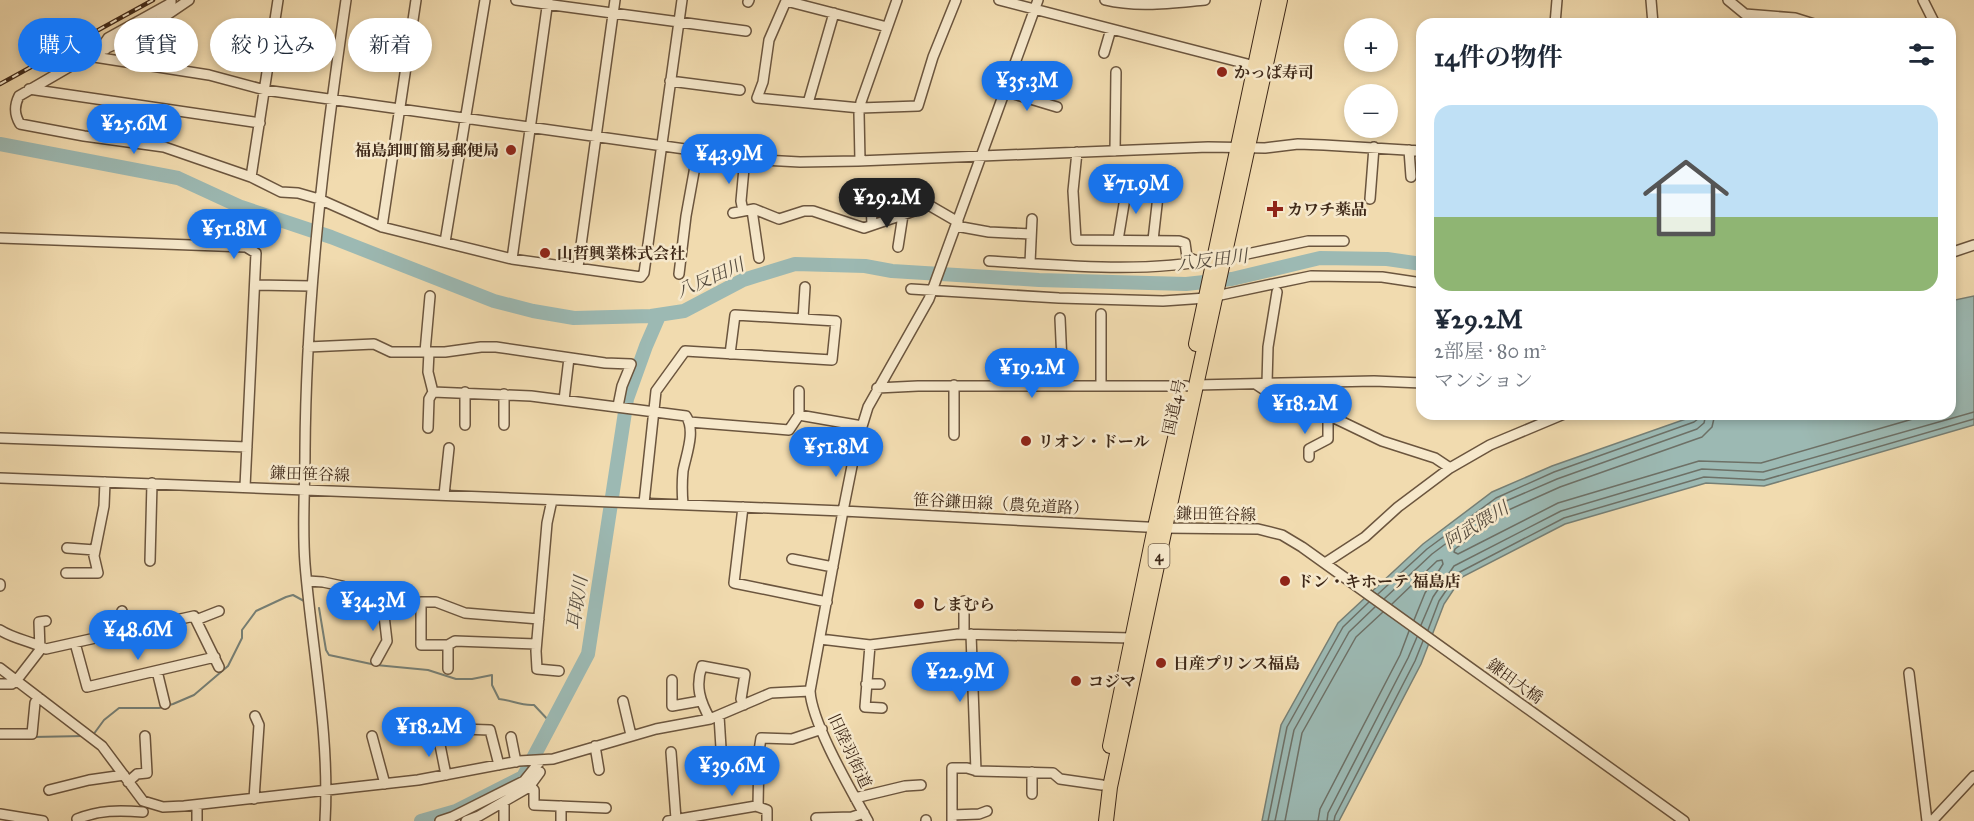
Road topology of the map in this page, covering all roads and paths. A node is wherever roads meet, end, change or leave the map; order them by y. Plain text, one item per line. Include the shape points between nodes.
1 (171, 0) edge
2 (189, 0) edge
3 (278, 0) edge
4 (346, 0) edge
5 (416, 0) edge
6 (484, 0) edge
7 (516, 0) edge
8 (615, 0) edge
9 (682, 0) edge
10 (897, 0) edge
11 (956, 0) edge
12 (999, 0) edge
13 (1105, 0) edge
14 (1205, 0) edge
15 (1269, 0) edge
16 (1280, 0) edge
17 (1557, 0) edge
18 (1651, 0) edge
19 (1728, 0) edge
20 (1923, 0) edge
21 (1118, 1) edge
22 (548, 2) edge
23 (1036, 5) edge
24 (613, 13) junction
25 (834, 13) junction
26 (1556, 18) edge
27 (1652, 18) edge
28 (1795, 18) edge
29 (1932, 18) edge
30 (679, 22) junction
31 (887, 27) junction
32 (1111, 29) junction
33 (746, 31) dead end
34 (106, 49) junction
35 (102, 51) edge
36 (1104, 53) dead end
37 (102, 59) edge
38 (1255, 66) junction
39 (1011, 70) junction
40 (60, 72) edge
41 (1116, 72) dead end
42 (1043, 80) dead end
43 (670, 81) junction
44 (29, 89) junction
45 (265, 90) junction
46 (740, 90) dead end
47 (1004, 91) junction
48 (333, 99) junction
49 (808, 103) junction
50 (1057, 107) dead end
51 (401, 108) junction
52 (860, 108) junction
53 (465, 116) junction
54 (260, 123) junction
55 (531, 127) junction
56 (597, 136) junction
57 (661, 145) junction
58 (1374, 147) junction
59 (1243, 148) junction
60 (698, 150) junction
61 (1409, 150) junction
62 (1115, 151) junction
63 (1416, 151) edge
64 (1077, 152) junction
65 (982, 156) junction
66 (745, 157) junction
67 (860, 161) junction
68 (252, 177) junction
69 (1411, 177) dead end
70 (1127, 186) dead end
71 (1158, 196) dead end
72 (319, 199) junction
73 (1370, 199) dead end
74 (871, 202) dead end
75 (748, 210) junction
76 (733, 213) dead end
77 (903, 215) junction
78 (1032, 219) dead end
79 (957, 224) junction
80 (872, 225) junction
81 (382, 227) junction
82 (1031, 234) junction
83 (0, 238) edge
84 (1118, 240) junction
85 (1153, 240) junction
86 (1344, 241) dead end
87 (445, 242) junction
88 (1974, 245) edge
89 (898, 247) dead end
90 (1956, 251) edge
91 (759, 258) dead end
92 (512, 259) junction
93 (1215, 260) junction
94 (989, 261) dead end
95 (1030, 263) junction
96 (578, 267) junction
97 (679, 274) dead end
98 (1416, 282) edge
99 (255, 285) junction
100 (311, 286) junction
101 (805, 287) dead end
102 (911, 289) dead end
103 (933, 289) junction
104 (1277, 292) dead end
105 (1212, 295) junction
106 (430, 296) dead end
107 (1101, 314) dead end
108 (1060, 318) dead end
109 (803, 319) junction
110 (308, 347) junction
111 (427, 352) junction
112 (730, 354) junction
113 (569, 358) junction
114 (1267, 383) junction
115 (1416, 383) edge
116 (1255, 384) junction
117 (1063, 385) junction
118 (1191, 385) junction
119 (954, 386) junction
120 (1101, 386) junction
121 (878, 388) junction
122 (799, 391) dead end
123 (433, 392) junction
124 (465, 392) junction
125 (504, 394) junction
126 (564, 400) junction
127 (623, 407) junction
128 (653, 412) junction
129 (799, 416) junction
130 (1328, 416) junction
131 (1550, 420) edge
132 (689, 422) junction
133 (504, 424) dead end
134 (465, 425) dead end
135 (862, 426) junction
136 (428, 428) dead end
137 (954, 435) dead end
138 (0, 438) edge
139 (247, 447) junction
140 (449, 448) dead end
141 (1309, 457) dead end
142 (1450, 468) junction
143 (0, 478) edge
144 (105, 482) junction
145 (152, 483) junction
146 (245, 487) junction
147 (305, 489) junction
148 (444, 495) junction
149 (552, 500) junction
150 (619, 501) joint
151 (644, 502) junction
152 (682, 504) junction
153 (743, 507) junction
154 (843, 511) junction
155 (1160, 527) junction
156 (67, 548) dead end
157 (96, 549) junction
158 (792, 559) dead end
159 (150, 561) dead end
160 (1327, 565) junction
161 (833, 567) junction
162 (66, 573) dead end
163 (308, 581) junction
164 (964, 601) dead end
165 (422, 602) junction
166 (827, 602) junction
167 (383, 607) junction
168 (122, 611) dead end
169 (219, 611) dead end
170 (538, 619) junction
171 (196, 620) junction
172 (46, 621) dead end
173 (0, 630) edge
174 (127, 631) junction
175 (967, 634) junction
176 (820, 639) junction
177 (1131, 639) junction
178 (75, 643) junction
179 (536, 644) junction
180 (448, 645) junction
181 (870, 645) junction
182 (40, 646) junction
183 (215, 657) junction
184 (376, 661) dead end
185 (219, 667) dead end
186 (0, 668) edge
187 (448, 669) dead end
188 (157, 671) junction
189 (559, 671) dead end
190 (1909, 673) dead end
191 (672, 680) dead end
192 (16, 681) junction
193 (0, 684) edge
194 (866, 684) junction
195 (880, 684) dead end
196 (810, 691) junction
197 (38, 697) junction
198 (623, 700) dead end
199 (700, 701) junction
200 (165, 704) dead end
201 (744, 705) junction
202 (882, 708) dead end
203 (255, 716) dead end
204 (714, 718) junction
205 (461, 729) dead end
206 (822, 729) junction
207 (0, 734) edge
208 (438, 735) dead end
209 (631, 735) junction
210 (145, 736) dead end
211 (372, 736) dead end
212 (511, 737) dead end
213 (595, 746) junction
214 (721, 748) dead end
215 (671, 752) dead end
216 (542, 760) junction
217 (517, 761) junction
218 (499, 765) junction
219 (599, 770) dead end
220 (976, 771) junction
221 (1032, 772) junction
222 (446, 775) junction
223 (1974, 776) edge
224 (126, 778) junction
225 (385, 784) junction
226 (921, 785) dead end
227 (1102, 785) junction
228 (530, 786) junction
229 (49, 790) dead end
230 (327, 790) junction
231 (1032, 794) dead end
232 (855, 798) junction
233 (254, 799) junction
234 (504, 802) junction
235 (197, 805) junction
236 (561, 806) junction
237 (758, 807) junction
238 (606, 808) dead end
239 (987, 811) dead end
240 (144, 812) edge
241 (0, 814) edge
242 (866, 817) edge
243 (952, 818) edge
244 (77, 819) dead end
245 (819, 819) edge
246 (672, 820) edge
247 (44, 821) edge
248 (197, 821) edge
249 (325, 821) edge
250 (440, 821) edge
251 (466, 821) edge
252 (504, 821) edge
253 (561, 821) edge
254 (767, 821) edge
255 (1096, 821) edge
256 (1106, 821) edge
257 (1684, 821) edge
258 (1926, 821) edge
259 (1932, 821) edge

1 - 34 street via 108,38
2 - 34 street
3 - 45 street
4 - 48 street
5 - 51 street
6 - 53 street
7 - 22 street
8 - 24 street
9 - 30 street
10 - 31 street
11 - 52 street via 918,106
12 - 23 street
13 - 21 street
14 - 21 street via 1176,4
15 - 38 highway, 国道4号 / 4
16 - 59 highway, 国道4号 / 4
17 - 26 street
18 - 27 street
19 - 28 street via 1745,14
20 - 29 street
22 - 24 street
22 - 55 street
23 - 32 street
23 - 39 street
24 - 30 street
24 - 56 street
25 - 31 street
25 - 49 street
25 - 49 street via 786,1 769,40 757,98
30 - 33 street
30 - 43 street
31 - 52 street
32 - 36 street
32 - 38 street
34 - 35 street
37 - 45 street via 209,75
38 - 59 highway, 国道4号 / 4
39 - 42 street
39 - 47 street
40 - 44 street
41 - 62 street
43 - 46 street
43 - 57 street
44 - 54 street
44 - 68 street via 15,104 17,118 25,126 164,147
45 - 48 street
45 - 54 street
47 - 50 street
47 - 65 street
48 - 51 street
48 - 72 street
49 - 52 street
51 - 53 street
51 - 81 street
52 - 67 street
53 - 55 street
53 - 87 street
54 - 68 street
55 - 56 street
55 - 92 street
56 - 57 street
56 - 96 street
57 - 60 street
57 - 96 street via 644,273 641,277
58 - 59 street via 1298,144
58 - 61 street
58 - 73 street
59 - 62 street
59 - 93 highway, 国道4号 / 4
60 - 66 street
60 - 97 street
61 - 63 street
61 - 69 street
62 - 64 street
64 - 65 street
64 - 84 street via 1073,191 1076,240
65 - 67 street
65 - 79 street
66 - 67 street via 800,162
66 - 75 street via 741,201
68 - 72 street via 281,192
70 - 84 street
71 - 85 street
72 - 81 street
72 - 100 street
74 - 80 street
75 - 76 street
75 - 80 street via 760,210 779,219 813,211 864,228
75 - 91 street
77 - 79 street via 927,204
77 - 80 street
77 - 89 street
78 - 82 street
79 - 82 street via 989,232
79 - 103 street
81 - 87 street
82 - 95 street
83 - 99 street via 246,247 256,253
84 - 85 street
85 - 93 street via 1179,241 1185,243 1187,257
86 - 93 street via 1308,241
87 - 92 street
88 - 90 street
92 - 96 street
93 - 95 street via 1173,266
93 - 105 highway, 国道4号 / 4
94 - 95 street
98 - 105 street via 1382,277 1311,276
99 - 100 street
99 - 139 street
100 - 110 street
101 - 109 street
102 - 103 street
103 - 105 street via 1163,301
103 - 121 street
104 - 114 street via 1268,343
105 - 118 highway, 国道4号 / 4
106 - 111 street
107 - 120 street
108 - 117 street
109 - 112 street via 735,315
109 - 112 street via 836,321 832,360
110 - 111 street via 374,344 391,352
110 - 147 street
111 - 113 street via 496,347
111 - 123 street
112 - 128 street via 685,351 656,391
113 - 126 street
113 - 127 street via 631,364 622,386
114 - 115 street
114 - 116 street
116 - 118 street
116 - 130 street
117 - 119 street
117 - 120 street
118 - 120 street
118 - 155 highway, 国道4号 / 4
119 - 121 street
119 - 137 street
121 - 135 street
122 - 129 street
123 - 124 street
123 - 136 street
124 - 125 street
124 - 134 street
125 - 126 street
125 - 133 street
126 - 127 street
127 - 128 street
128 - 132 street via 686,416
128 - 151 street
129 - 132 street via 789,430
129 - 135 street
130 - 141 street via 1328,439 1309,449
130 - 142 street via 1382,441 1435,458
131 - 142 street via 1490,445
132 - 152 street
135 - 154 street
138 - 139 street
139 - 146 street
140 - 148 street
142 - 160 street
143 - 144 street, 鎌田笹谷線
144 - 145 street, 鎌田笹谷線
144 - 157 street
145 - 146 street, 鎌田笹谷線
145 - 159 street
146 - 147 street, 鎌田笹谷線
147 - 148 street, 鎌田笹谷線
147 - 163 street
148 - 149 street, 鎌田笹谷線
149 - 150 street, 鎌田笹谷線
149 - 170 street
150 - 151 street, 笹谷鎌田線（農免道路）
151 - 152 street, 笹谷鎌田線（農免道路）
152 - 153 street, 笹谷鎌田線（農免道路）
153 - 154 street, 笹谷鎌田線（農免道路）
153 - 166 street via 734,583
154 - 155 street, 笹谷鎌田線（農免道路）
154 - 161 street
155 - 160 street, 鎌田笹谷線 via 1264,530 1292,540
155 - 177 highway, 国道4号 / 4
155 - 256 highway, 国道4号 / 4
156 - 157 street
157 - 162 street via 98,573
158 - 161 street
160 - 257 street, 鎌田大橋
161 - 166 street
163 - 167 street via 342,586
163 - 230 street
164 - 175 street
165 - 167 street via 405,608
165 - 170 street via 444,604 465,613
165 - 180 street via 421,645
166 - 176 street
167 - 184 street via 387,641
168 - 174 street
169 - 171 street
170 - 179 street
171 - 174 street via 194,616
171 - 183 street
172 - 182 street via 39,622
173 - 182 street
174 - 178 street
175 - 177 street
175 - 181 street
175 - 220 street
176 - 181 street
176 - 196 street
177 - 227 highway, 国道4号 / 4
178 - 182 street via 46,649
178 - 188 street via 87,687
179 - 180 street via 454,640
179 - 189 street via 537,669
180 - 187 street
181 - 194 street
182 - 192 street
183 - 185 street
183 - 188 street
186 - 192 street
188 - 200 street
190 - 258 street
191 - 199 street via 672,706
192 - 193 street
192 - 197 street
194 - 195 street
194 - 202 street via 865,707
196 - 201 street via 771,693
196 - 206 street, 旧陸羽街道
197 - 207 street via 32,734
197 - 224 street via 93,739
198 - 209 street
199 - 201 street via 702,666 745,674 741,699
199 - 204 street
201 - 204 street
203 - 233 street via 259,725
204 - 209 street
204 - 214 street
205 - 218 street via 490,730
206 - 232 street, 旧陸羽街道
206 - 237 street via 792,739 761,738
208 - 222 street
209 - 213 street
210 - 224 street via 147,773
211 - 225 street
212 - 217 street
213 - 216 street
213 - 219 street
215 - 246 street
216 - 217 street
216 - 228 street via 545,765
216 - 250 street via 524,781
217 - 218 street
218 - 222 street
220 - 221 street
220 - 243 street via 952,768
221 - 227 street
221 - 231 street
222 - 225 street
223 - 259 street
224 - 229 street via 89,780
224 - 240 street via 143,801
225 - 230 street
226 - 232 street
227 - 255 highway, 国道4号 / 4
228 - 234 street
228 - 236 street via 534,790 534,805
230 - 233 street
230 - 249 street
232 - 242 street, 旧陸羽街道
233 - 235 street
234 - 251 street
234 - 252 street
235 - 240 street
235 - 248 street
236 - 238 street
236 - 253 street
237 - 246 street
237 - 254 street via 767,810
239 - 243 street
240 - 244 street via 116,810
241 - 247 street
242 - 245 street

